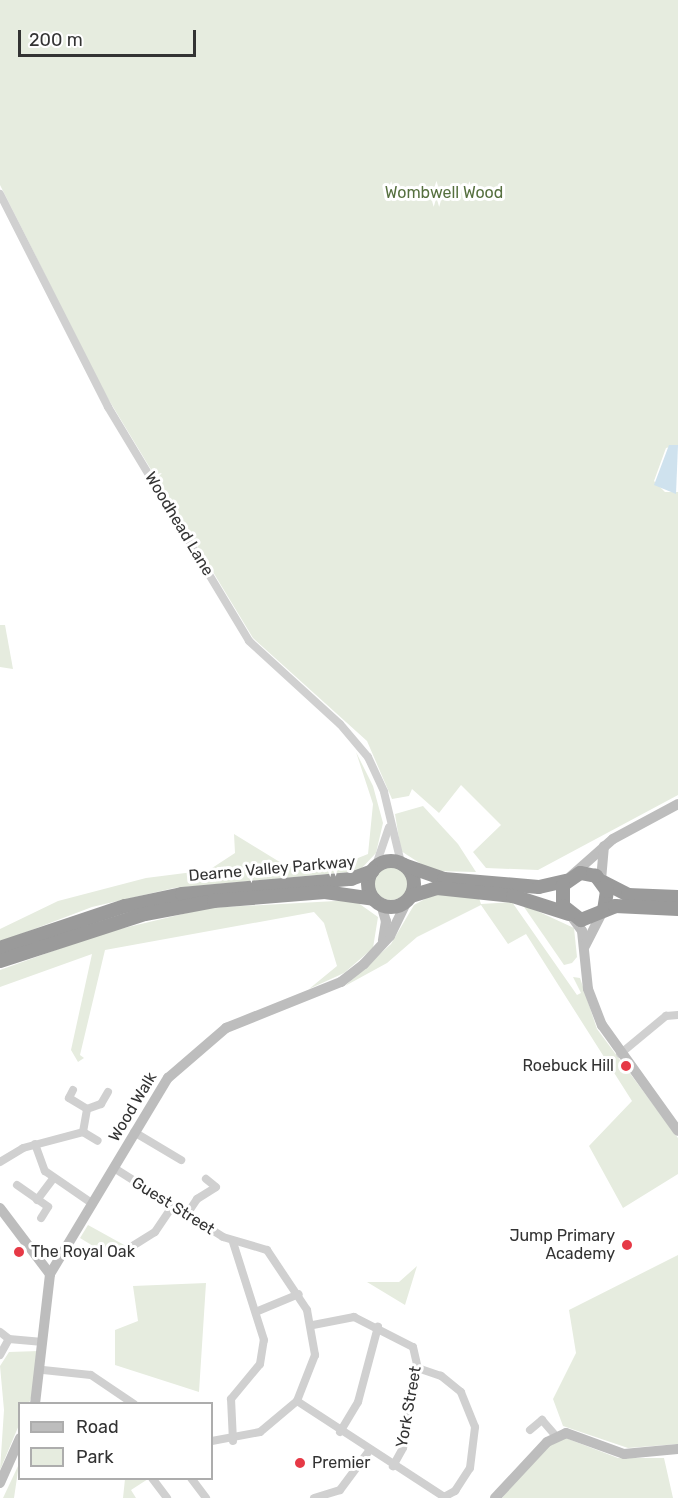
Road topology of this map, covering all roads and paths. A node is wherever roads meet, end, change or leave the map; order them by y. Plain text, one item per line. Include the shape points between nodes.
1 (0, 194) edge
2 (678, 804) edge
3 (389, 825) junction
4 (604, 846) junction
5 (402, 864) junction
6 (374, 869) junction
7 (568, 880) junction
8 (602, 881) junction
9 (410, 897) junction
10 (678, 897) edge
11 (377, 901) junction
12 (678, 909) edge
13 (603, 911) junction
14 (570, 915) junction
15 (0, 948) edge
16 (585, 949) junction
17 (380, 950) junction
18 (0, 961) edge
19 (678, 1015) edge
20 (620, 1054) junction
21 (73, 1090) dead end
22 (108, 1092) dead end
23 (87, 1108) junction
24 (678, 1131) edge
25 (83, 1132) junction
26 (134, 1132) junction
27 (98, 1141) dead end
28 (35, 1144) junction
29 (181, 1160) dead end
30 (0, 1162) edge
31 (114, 1168) junction
32 (53, 1179) junction
33 (206, 1179) dead end
34 (17, 1185) dead end
35 (37, 1200) junction
36 (93, 1204) junction
37 (173, 1205) junction
38 (0, 1208) edge
39 (187, 1214) junction
40 (41, 1218) dead end
41 (233, 1242) junction
42 (131, 1247) dead end
43 (50, 1274) junction
44 (299, 1294) junction
45 (258, 1311) junction
46 (313, 1325) junction
47 (378, 1327) junction
48 (0, 1332) edge
49 (9, 1339) junction
50 (43, 1342) junction
51 (0, 1355) edge
52 (418, 1368) junction
53 (43, 1370) junction
54 (297, 1401) junction
55 (35, 1402) edge
56 (131, 1402) edge
57 (530, 1430) dead end
58 (340, 1432) junction
59 (556, 1436) junction
60 (213, 1441) edge
61 (233, 1441) junction
62 (18, 1442) edge
63 (678, 1449) edge
64 (369, 1451) junction
65 (393, 1466) junction
66 (153, 1480) edge
67 (192, 1480) edge
68 (0, 1483) edge
69 (167, 1498) edge
70 (206, 1498) edge
71 (314, 1498) edge
72 (495, 1498) edge

1 - 3 street, Woodhead Lane via 108,407 249,641 340,724 368,757 384,792
2 - 4 main road
3 - 5 street, Woodhead Lane
3 - 6 street, Woodhead Lane
4 - 7 main road
4 - 8 main road
5 - 6 highway
5 - 7 highway via 444,879 539,887
5 - 9 highway via 414,882
6 - 11 highway via 369,885
6 - 15 highway, Dearne Valley Parkway via 351,879 182,894 125,906
7 - 8 highway via 585,873
7 - 14 highway via 561,896
8 - 10 highway via 628,895
8 - 13 highway via 608,896
9 - 11 highway via 392,907
9 - 14 highway via 437,888 513,896
9 - 17 main road, Wood Walk
11 - 17 main road via 386,930
11 - 18 highway, Dearne Valley Parkway via 325,892 214,901 123,920
12 - 13 highway via 620,905
13 - 14 highway via 587,920
13 - 16 main road
14 - 16 main road via 581,927
16 - 20 main road via 588,989
17 - 26 main road, Wood Walk via 341,981 226,1028 193,1052 168,1078
19 - 20 street via 666,1016
20 - 24 main road
21 - 23 street via 69,1098
22 - 23 street via 101,1104
23 - 25 street
25 - 27 street
25 - 28 street
26 - 29 street
26 - 31 main road, Wood Walk
28 - 30 street
28 - 32 street
31 - 36 main road, Wood Walk
31 - 37 street, Guest Street
32 - 35 street
32 - 36 street
33 - 39 street via 216,1187 197,1198
34 - 35 street
35 - 40 street via 48,1207
36 - 43 main road, Wood Walk
37 - 39 street, Guest Street
37 - 42 street via 155,1232
38 - 43 main road
39 - 41 street, Guest Street
41 - 44 street, Guest Street via 267,1250
41 - 45 street, Guest Street
43 - 50 main road
44 - 45 street
44 - 46 street, Guest Street
45 - 61 street, Guest Street via 263,1352 253,1376 231,1399
46 - 47 street, York Street via 343,1316
46 - 54 street via 312,1371
47 - 52 street, York Street via 413,1347
47 - 58 street via 358,1402
48 - 49 street
49 - 50 street
49 - 51 street
50 - 53 main road
52 - 65 street, York Street via 403,1448
52 - 65 street via 441,1376 466,1401 475,1427 474,1454 455,1491 444,1497
53 - 55 main road
53 - 56 street via 90,1376
54 - 58 street
54 - 61 street via 275,1426
57 - 59 street via 542,1420
58 - 64 street
59 - 63 main road via 576,1434 624,1454
59 - 72 main road
60 - 61 street
62 - 68 main road
64 - 65 street
64 - 71 street via 340,1490
66 - 69 street
67 - 70 street

